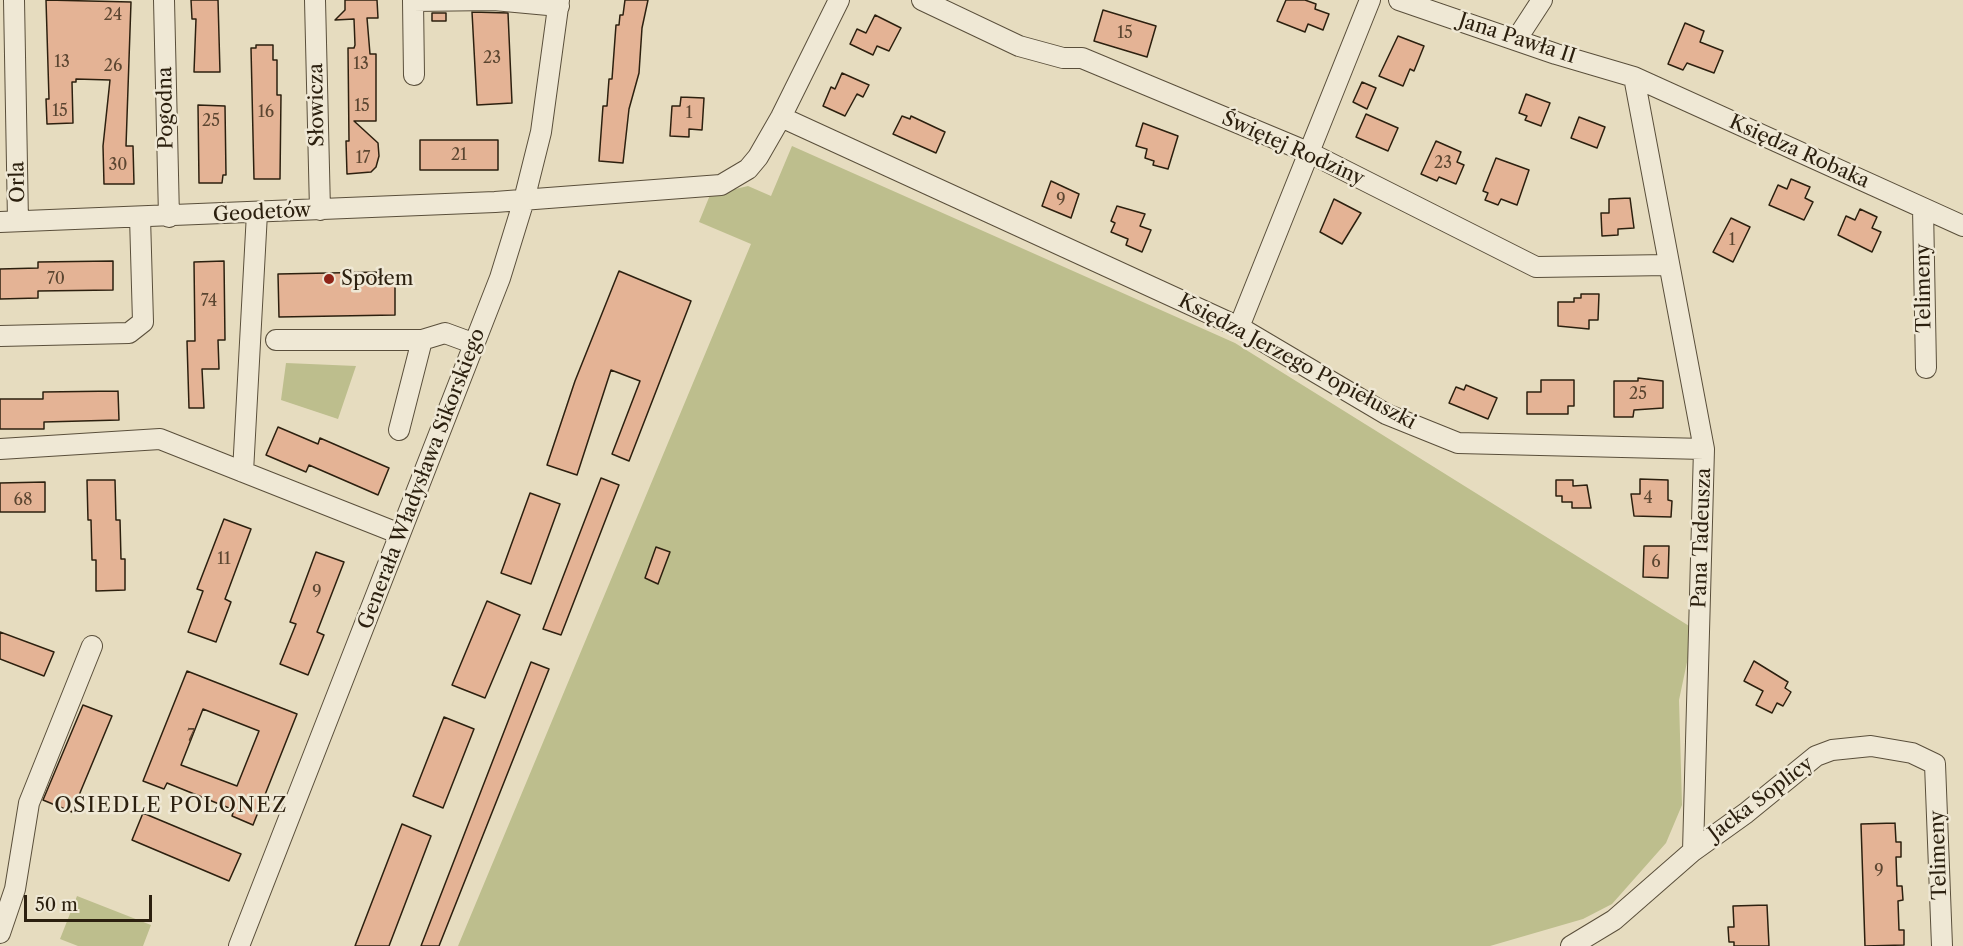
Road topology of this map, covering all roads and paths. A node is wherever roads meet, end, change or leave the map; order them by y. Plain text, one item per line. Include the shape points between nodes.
1 (14, 0) edge
2 (164, 0) edge
3 (315, 0) edge
4 (839, 0) edge
5 (922, 0) edge
6 (1370, 0) edge
7 (1399, 0) edge
8 (1542, 0) edge
9 (559, 3) edge
10 (1516, 40) junction
11 (414, 75) dead end
12 (1634, 77) junction
13 (781, 117) junction
14 (1310, 153) junction
15 (524, 200) junction
16 (1923, 208) junction
17 (320, 210) junction
18 (257, 213) junction
19 (140, 217) junction
20 (169, 217) junction
21 (9, 221) edge
22 (1963, 226) edge
23 (1668, 266) junction
24 (1239, 327) junction
25 (0, 336) edge
26 (276, 340) dead end
27 (422, 340) junction
28 (475, 344) junction
29 (1926, 368) dead end
30 (399, 430) dead end
31 (0, 449) edge
32 (1704, 449) junction
33 (243, 472) junction
34 (400, 534) junction
35 (92, 646) dead end
36 (1935, 764) joint
37 (1693, 851) junction
38 (0, 933) edge
39 (239, 946) edge
40 (1571, 946) edge
41 (1942, 946) edge

1 - 21 street, Orla
2 - 20 street, Pogodna
3 - 17 street, Słowicza
4 - 13 street, Geodetów
5 - 14 street, Świętej Rodziny via 1019,46 1063,58 1082,58
6 - 14 street
7 - 10 street, Jana Pawła II
8 - 10 street
9 - 11 street via 413,1
9 - 15 street, Generała Władysława Sikorskiego via 541,132
10 - 12 street, Jana Pawła II
12 - 16 street, Księdza Robaka
12 - 23 street, Pana Tadeusza
13 - 15 street, Geodetów via 748,169 721,184
13 - 24 street, Księdza Jerzego Popiełuszki
14 - 23 street, Świętej Rodziny via 1536,267
14 - 24 street
15 - 17 street, Geodetów
15 - 28 street, Generała Władysława Sikorskiego
16 - 22 street, Księdza Robaka
16 - 29 street, Telimeny
17 - 18 street, Geodetów
18 - 20 street, Geodetów
18 - 33 street
19 - 20 street, Geodetów
19 - 21 street, Geodetów
19 - 25 street via 143,322 129,333
23 - 32 street, Pana Tadeusza
24 - 32 street, Księdza Jerzego Popiełuszki via 1386,414 1458,443
26 - 27 street
27 - 28 street via 445,333
27 - 30 street
28 - 34 street, Generała Władysława Sikorskiego
31 - 33 street via 160,439
32 - 37 street, Pana Tadeusza
33 - 34 street
34 - 39 street, Generała Władysława Sikorskiego
35 - 38 street via 29,803 15,889
36 - 37 street, Jacka Soplicy via 1912,753 1871,746 1832,750 1816,756
36 - 41 street, Telimeny
37 - 40 street via 1614,920

